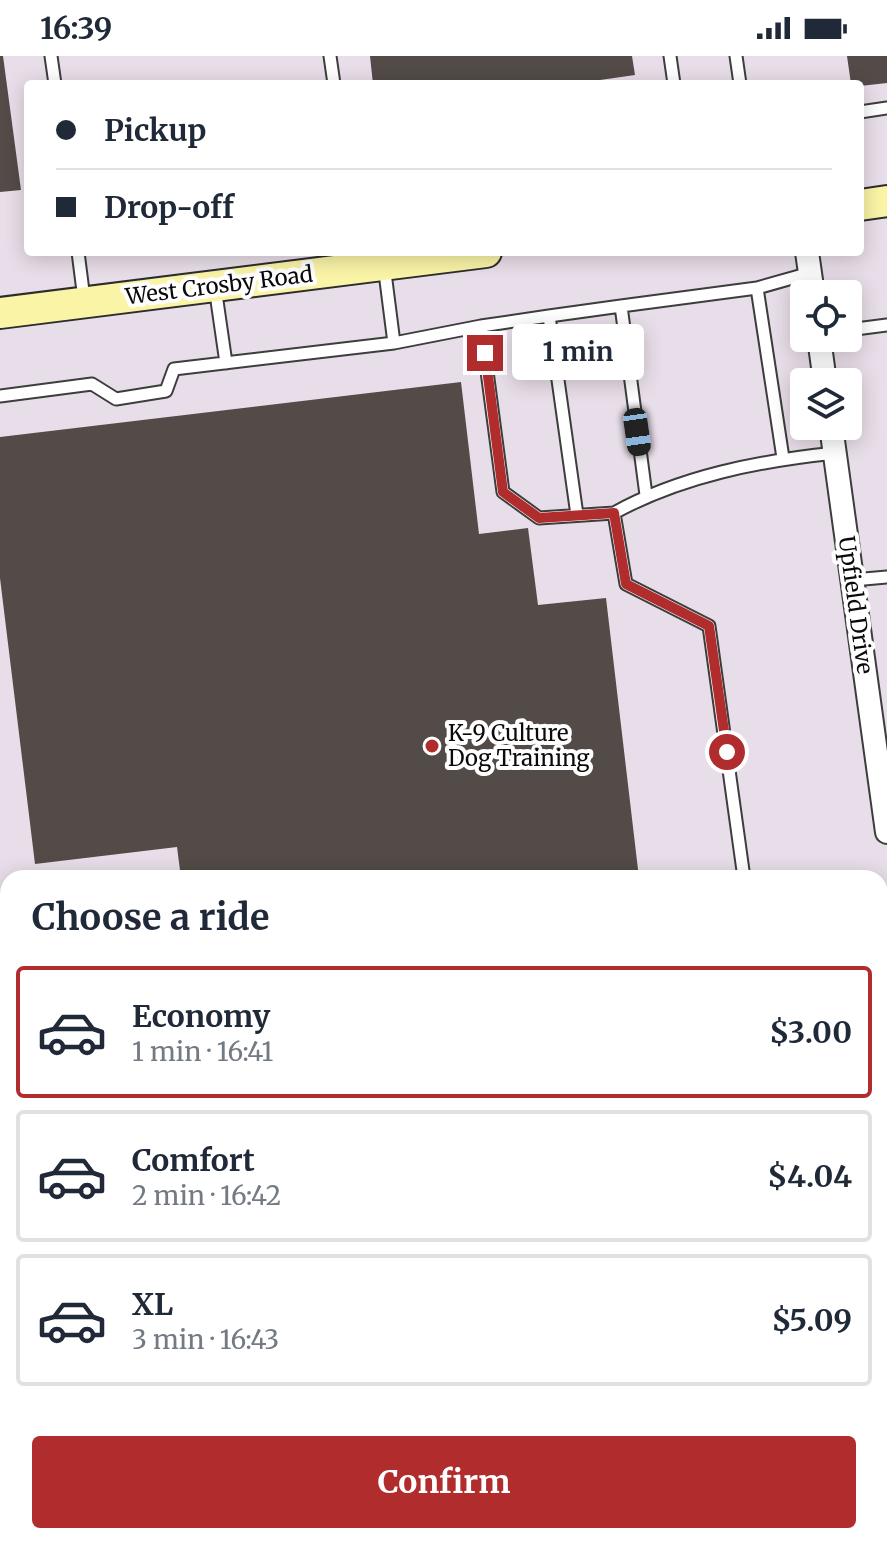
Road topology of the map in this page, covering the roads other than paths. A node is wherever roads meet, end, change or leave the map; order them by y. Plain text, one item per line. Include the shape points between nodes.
1 (51, 56) edge
2 (330, 56) edge
3 (670, 56) edge
4 (736, 56) edge
5 (54, 80) edge
6 (333, 80) edge
7 (673, 80) edge
8 (739, 80) edge
9 (887, 108) edge
10 (864, 111) edge
11 (887, 201) edge
12 (864, 204) edge
13 (79, 256) edge
14 (434, 256) edge
15 (368, 261) edge
16 (810, 273) edge
17 (215, 286) junction
18 (757, 288) junction
19 (85, 302) junction
20 (621, 306) junction
21 (0, 313) edge
22 (549, 316) junction
23 (887, 325) edge
24 (481, 326) junction
25 (862, 328) edge
26 (394, 343) junction
27 (226, 363) junction
28 (0, 396) edge
29 (833, 440) edge
30 (835, 453) junction
31 (783, 458) junction
32 (646, 495) junction
33 (614, 513) junction
34 (577, 515) junction
35 (887, 577) edge
36 (853, 580) junction
37 (887, 832) edge
38 (743, 870) edge

1 - 5 lane
2 - 6 lane
3 - 7 lane
4 - 8 lane
9 - 10 lane
11 - 12 street
13 - 19 lane
14 - 15 street, West Crosby Road
15 - 17 street, West Crosby Road
15 - 26 lane
16 - 18 lane
17 - 19 street, West Crosby Road
17 - 27 lane
18 - 20 lane
18 - 31 lane
19 - 21 street, West Crosby Road
20 - 22 lane
20 - 32 lane
22 - 24 lane
22 - 34 lane
23 - 25 lane
24 - 26 lane
24 - 34 lane via 503,492 539,518
26 - 27 lane
27 - 28 lane via 174,369 166,391 116,399 92,384
29 - 30 street, Upfield Drive
30 - 31 lane
30 - 36 street, Upfield Drive
31 - 32 lane
32 - 33 lane
33 - 34 lane
33 - 38 lane via 626,584 709,626
35 - 36 lane
36 - 37 street, Upfield Drive

